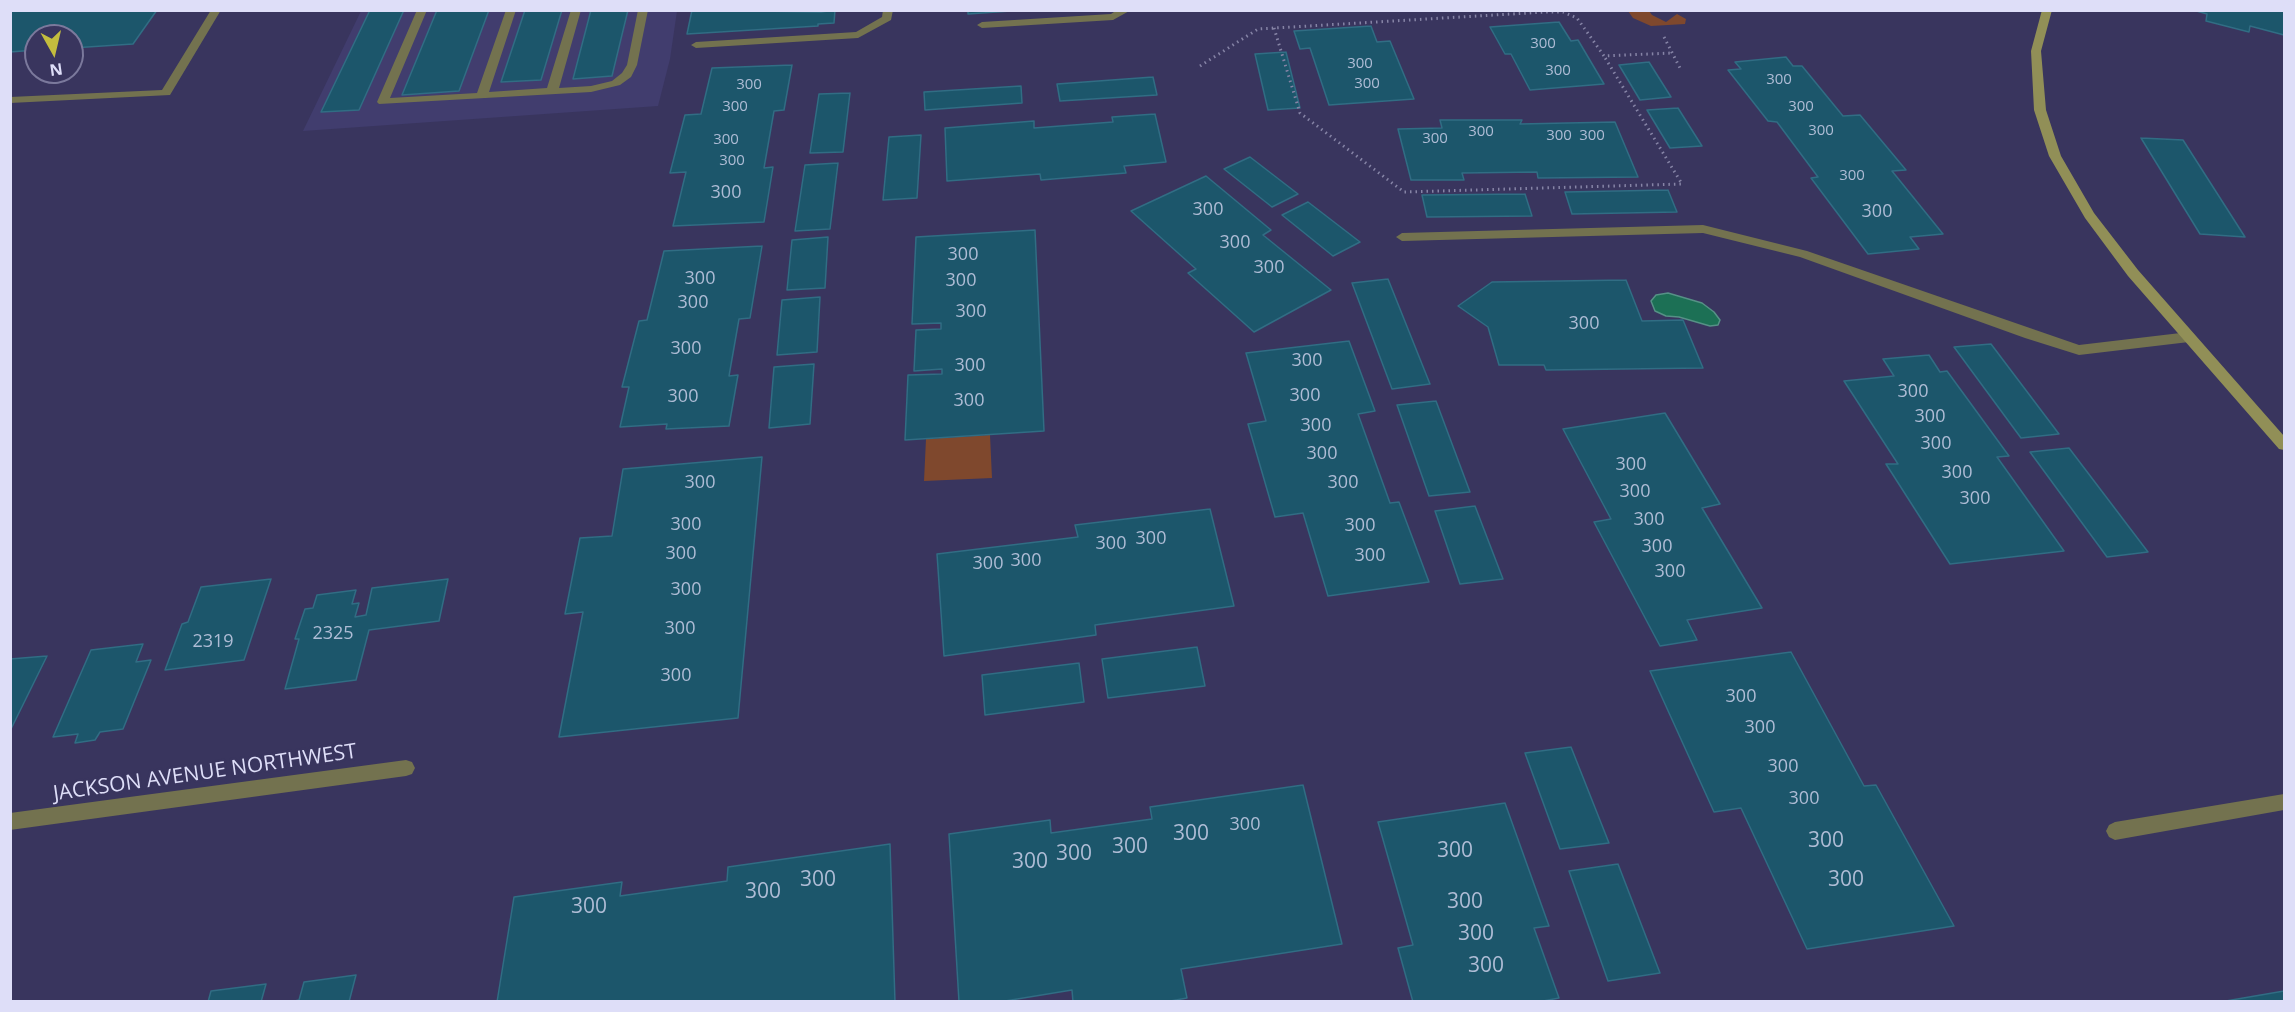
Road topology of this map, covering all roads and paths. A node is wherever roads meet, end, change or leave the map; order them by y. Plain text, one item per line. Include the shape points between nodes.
1 (216, 10) edge
2 (422, 10) edge
3 (511, 10) edge
4 (576, 10) edge
5 (643, 10) edge
6 (888, 10) edge
7 (1126, 10) edge
8 (2047, 10) edge
9 (982, 25) dead end
10 (1274, 28) junction
11 (1664, 37) dead end
12 (696, 45) dead end
13 (1672, 53) junction
14 (1605, 56) junction
15 (1200, 66) dead end
16 (1680, 68) dead end
17 (552, 91) junction
18 (482, 95) junction
19 (10, 100) edge
20 (1402, 237) dead end
21 (2189, 337) junction
22 (2284, 445) edge
23 (406, 768) dead end
24 (2284, 802) edge
25 (10, 822) edge
26 (2115, 831) dead end

1 - 19 street via 166,93
2 - 18 street via 383,102
3 - 18 street
4 - 17 street
5 - 17 street via 627,75 616,83 591,89
6 - 12 street via 887,18 858,35
7 - 9 street via 1113,17
8 - 21 street via 2036,51 2040,110 2055,156 2089,215
10 - 14 path via 1563,12 1577,18
10 - 14 path via 1300,113 1404,192 1682,184
10 - 15 path via 1258,29
11 - 13 path
13 - 14 path
13 - 16 path
17 - 18 street
20 - 21 street via 1704,229 1803,254 2079,350
21 - 22 street
23 - 25 street, JACKSON AVENUE NORTHWEST
24 - 26 street

